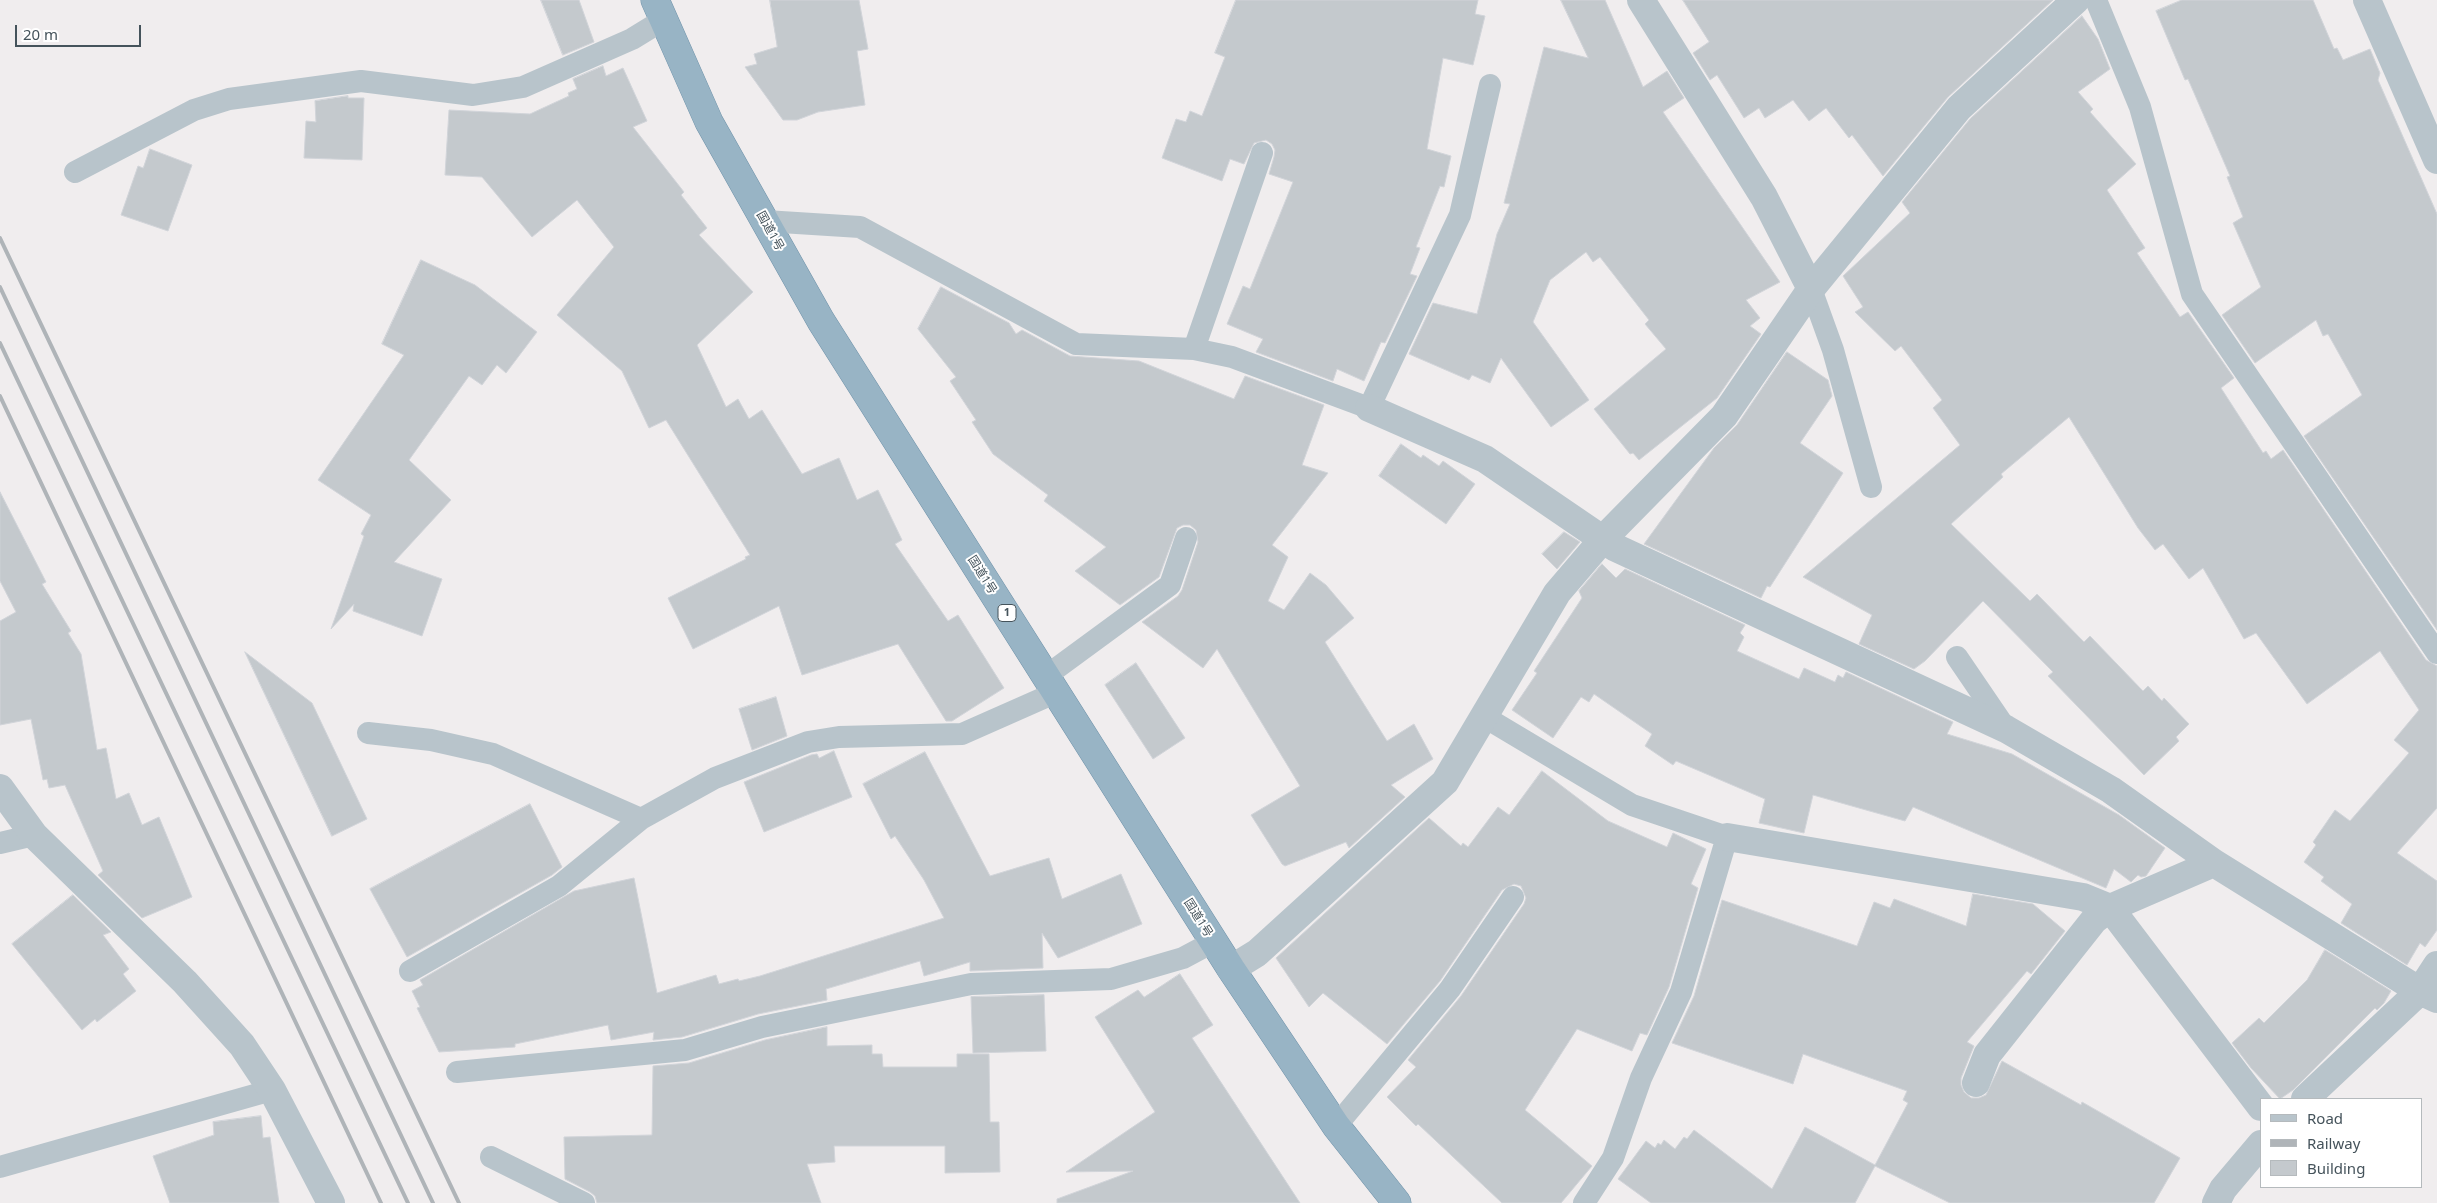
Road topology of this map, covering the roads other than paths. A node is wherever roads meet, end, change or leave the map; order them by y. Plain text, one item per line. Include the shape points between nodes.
1 (1641, 0) edge
2 (2076, 0) edge
3 (2096, 0) edge
4 (2367, 0) edge
5 (659, 10) edge
6 (1490, 85) dead end
7 (1262, 153) dead end
8 (2437, 160) edge
9 (75, 172) dead end
10 (765, 221) junction
11 (1811, 288) junction
12 (1194, 349) junction
13 (1369, 408) junction
14 (1871, 487) dead end
15 (1186, 538) dead end
16 (1604, 538) junction
17 (2437, 653) edge
18 (1957, 657) dead end
19 (1052, 684) junction
20 (1483, 716) junction
21 (2006, 729) junction
22 (368, 733) dead end
23 (0, 788) edge
24 (642, 819) junction
25 (34, 835) junction
26 (1727, 837) junction
27 (0, 843) edge
28 (2214, 863) junction
29 (1513, 896) dead end
30 (2110, 908) junction
31 (1213, 942) junction
32 (2437, 965) edge
33 (1231, 969) junction
34 (410, 971) dead end
35 (2429, 995) edge
36 (457, 1072) dead end
37 (1976, 1083) dead end
38 (272, 1090) junction
39 (2306, 1098) edge
40 (2260, 1106) edge
41 (1336, 1126) junction
42 (2260, 1145) edge
43 (491, 1157) dead end
44 (0, 1166) edge
45 (331, 1203) edge
46 (584, 1203) edge
47 (1397, 1203) edge
48 (1584, 1203) edge
49 (2216, 1203) edge

1 - 11 street via 1764,197
2 - 11 street via 1959,108
3 - 17 lane via 2140,107 2192,294
4 - 8 street
5 - 9 lane via 632,39 523,88 473,95 361,80 229,99 194,110
5 - 10 highway, 国道1号 / 1 via 709,122
6 - 13 lane via 1460,215
7 - 12 lane
10 - 12 lane via 860,227 1076,344
10 - 19 highway, 国道1号 / 1 via 820,321
11 - 14 lane via 1833,350
11 - 16 street via 1724,416
12 - 13 lane via 1232,357
13 - 16 street via 1485,459
15 - 19 lane via 1170,585
16 - 20 street via 1557,593
16 - 21 street via 1614,547
18 - 21 lane
19 - 24 lane via 962,734 839,737 808,742 715,778
19 - 31 highway, 国道1号 / 1
20 - 26 lane via 1632,805
20 - 33 street via 1445,782 1257,953
21 - 28 street via 2111,790
22 - 24 lane via 431,740 493,754
23 - 25 street
24 - 34 lane via 559,886
25 - 27 lane
25 - 38 street via 185,982 242,1044
26 - 30 street via 2083,897
26 - 48 lane via 1682,992 1641,1078 1613,1158
28 - 30 street
28 - 35 street
29 - 41 lane via 1450,989
30 - 37 street via 2094,920 1987,1055
30 - 40 street
31 - 33 highway, 国道1号 / 1
31 - 36 lane via 1183,958 1111,979 971,984 762,1027 685,1050
32 - 35 street
33 - 41 highway, 国道1号 / 1
35 - 39 street
38 - 44 lane
38 - 45 street
41 - 47 highway, 国道1号 / 1
42 - 49 street via 2223,1189
43 - 46 lane

